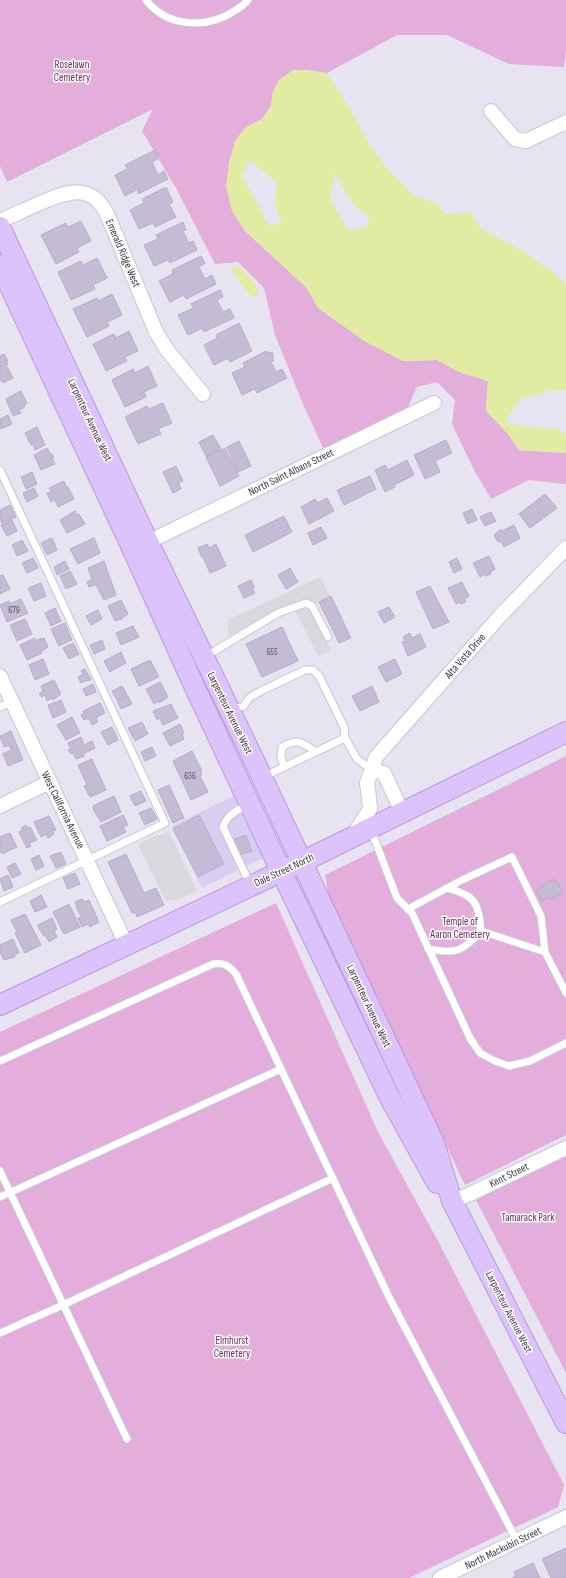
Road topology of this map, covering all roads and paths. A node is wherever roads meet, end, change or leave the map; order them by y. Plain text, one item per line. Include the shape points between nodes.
1 (146, 0) edge
2 (248, 0) edge
3 (491, 111) dead end
4 (566, 122) edge
5 (0, 221) edge
6 (0, 227) edge
7 (0, 265) edge
8 (202, 394) dead end
9 (434, 402) dead end
10 (0, 470) edge
11 (148, 542) junction
12 (566, 548) edge
13 (328, 637) dead end
14 (202, 654) junction
15 (0, 676) edge
16 (6, 704) edge
17 (230, 711) junction
18 (566, 732) edge
19 (345, 738) junction
20 (316, 752) junction
21 (284, 767) junction
22 (372, 770) junction
23 (262, 777) junction
24 (50, 782) junction
25 (250, 804) junction
26 (0, 806) edge
27 (402, 812) junction
28 (370, 828) junction
29 (352, 837) junction
30 (88, 861) junction
31 (301, 862) junction
32 (282, 871) junction
33 (250, 885) junction
34 (446, 888) junction
35 (0, 902) edge
36 (408, 909) junction
37 (481, 931) junction
38 (126, 944) junction
39 (428, 949) junction
40 (545, 952) junction
41 (566, 993) edge
42 (0, 1005) edge
43 (566, 1043) edge
44 (0, 1061) edge
45 (281, 1069) junction
46 (566, 1148) edge
47 (0, 1171) edge
48 (333, 1178) junction
49 (10, 1192) junction
50 (0, 1197) edge
51 (452, 1201) junction
52 (63, 1305) junction
53 (0, 1333) edge
54 (566, 1423) edge
55 (127, 1439) dead end
56 (566, 1517) edge
57 (517, 1541) junction
58 (440, 1578) edge

1 - 2 lane via 166,16 185,23 205,23 227,16
3 - 4 street via 514,139 519,141 526,141
5 - 8 street, Emerald Ridge West via 67,193 84,193 99,201 107,214 156,332
6 - 11 main road, Larpenteur Avenue West
7 - 25 main road, Larpenteur Avenue West
9 - 11 street, North Saint Albans Street
10 - 30 lane via 165,824
11 - 14 main road, Larpenteur Avenue West
12 - 22 street, Alta Vista Drive via 500,616 376,757
13 - 14 lane via 312,606 306,603 278,613 213,652
14 - 17 main road, Larpenteur Avenue West
15 - 16 street, West California Avenue
16 - 24 street, West California Avenue
17 - 19 lane via 244,706 249,698 261,691 305,670 313,670 319,676 344,727
17 - 23 main road, Larpenteur Avenue West
18 - 27 main road, Dale Street North
19 - 20 lane
19 - 22 lane via 357,759
20 - 21 lane
20 - 21 lane via 304,743 290,743 282,747
21 - 23 lane
22 - 27 street via 384,773
22 - 29 street, Alta Vista Drive via 367,783 370,809
23 - 31 main road, Larpenteur Avenue West
24 - 26 street
24 - 30 street, West California Avenue
25 - 32 main road, Larpenteur Avenue West
25 - 33 lane via 232,813 224,827
27 - 28 main road, Dale Street North
28 - 29 main road, Dale Street North
28 - 36 lane via 397,898
29 - 31 main road, Dale Street North
30 - 35 lane
30 - 38 street, West California Avenue
31 - 32 main road, Dale Street North
31 - 51 main road, Larpenteur Avenue West via 434,1143
32 - 33 main road, Dale Street North
32 - 51 main road, Larpenteur Avenue West via 390,1098 438,1184
33 - 38 main road, Dale Street North
34 - 36 lane
34 - 37 lane via 461,892 476,903
34 - 40 lane via 512,857 541,916
36 - 39 lane
37 - 39 lane via 462,949 447,952
37 - 40 lane
38 - 42 main road, Dale Street North
39 - 43 lane via 470,1038 480,1053 510,1066 530,1061
40 - 41 lane
44 - 45 lane via 221,962 236,974
45 - 48 lane
45 - 49 lane
46 - 51 street, Kent Street
47 - 49 lane
48 - 52 lane
48 - 57 lane via 389,1297
49 - 50 lane
49 - 52 lane
51 - 54 main road, Larpenteur Avenue West
52 - 53 lane
52 - 55 lane
56 - 57 street, North Mackubin Street
57 - 58 street, North Mackubin Street

